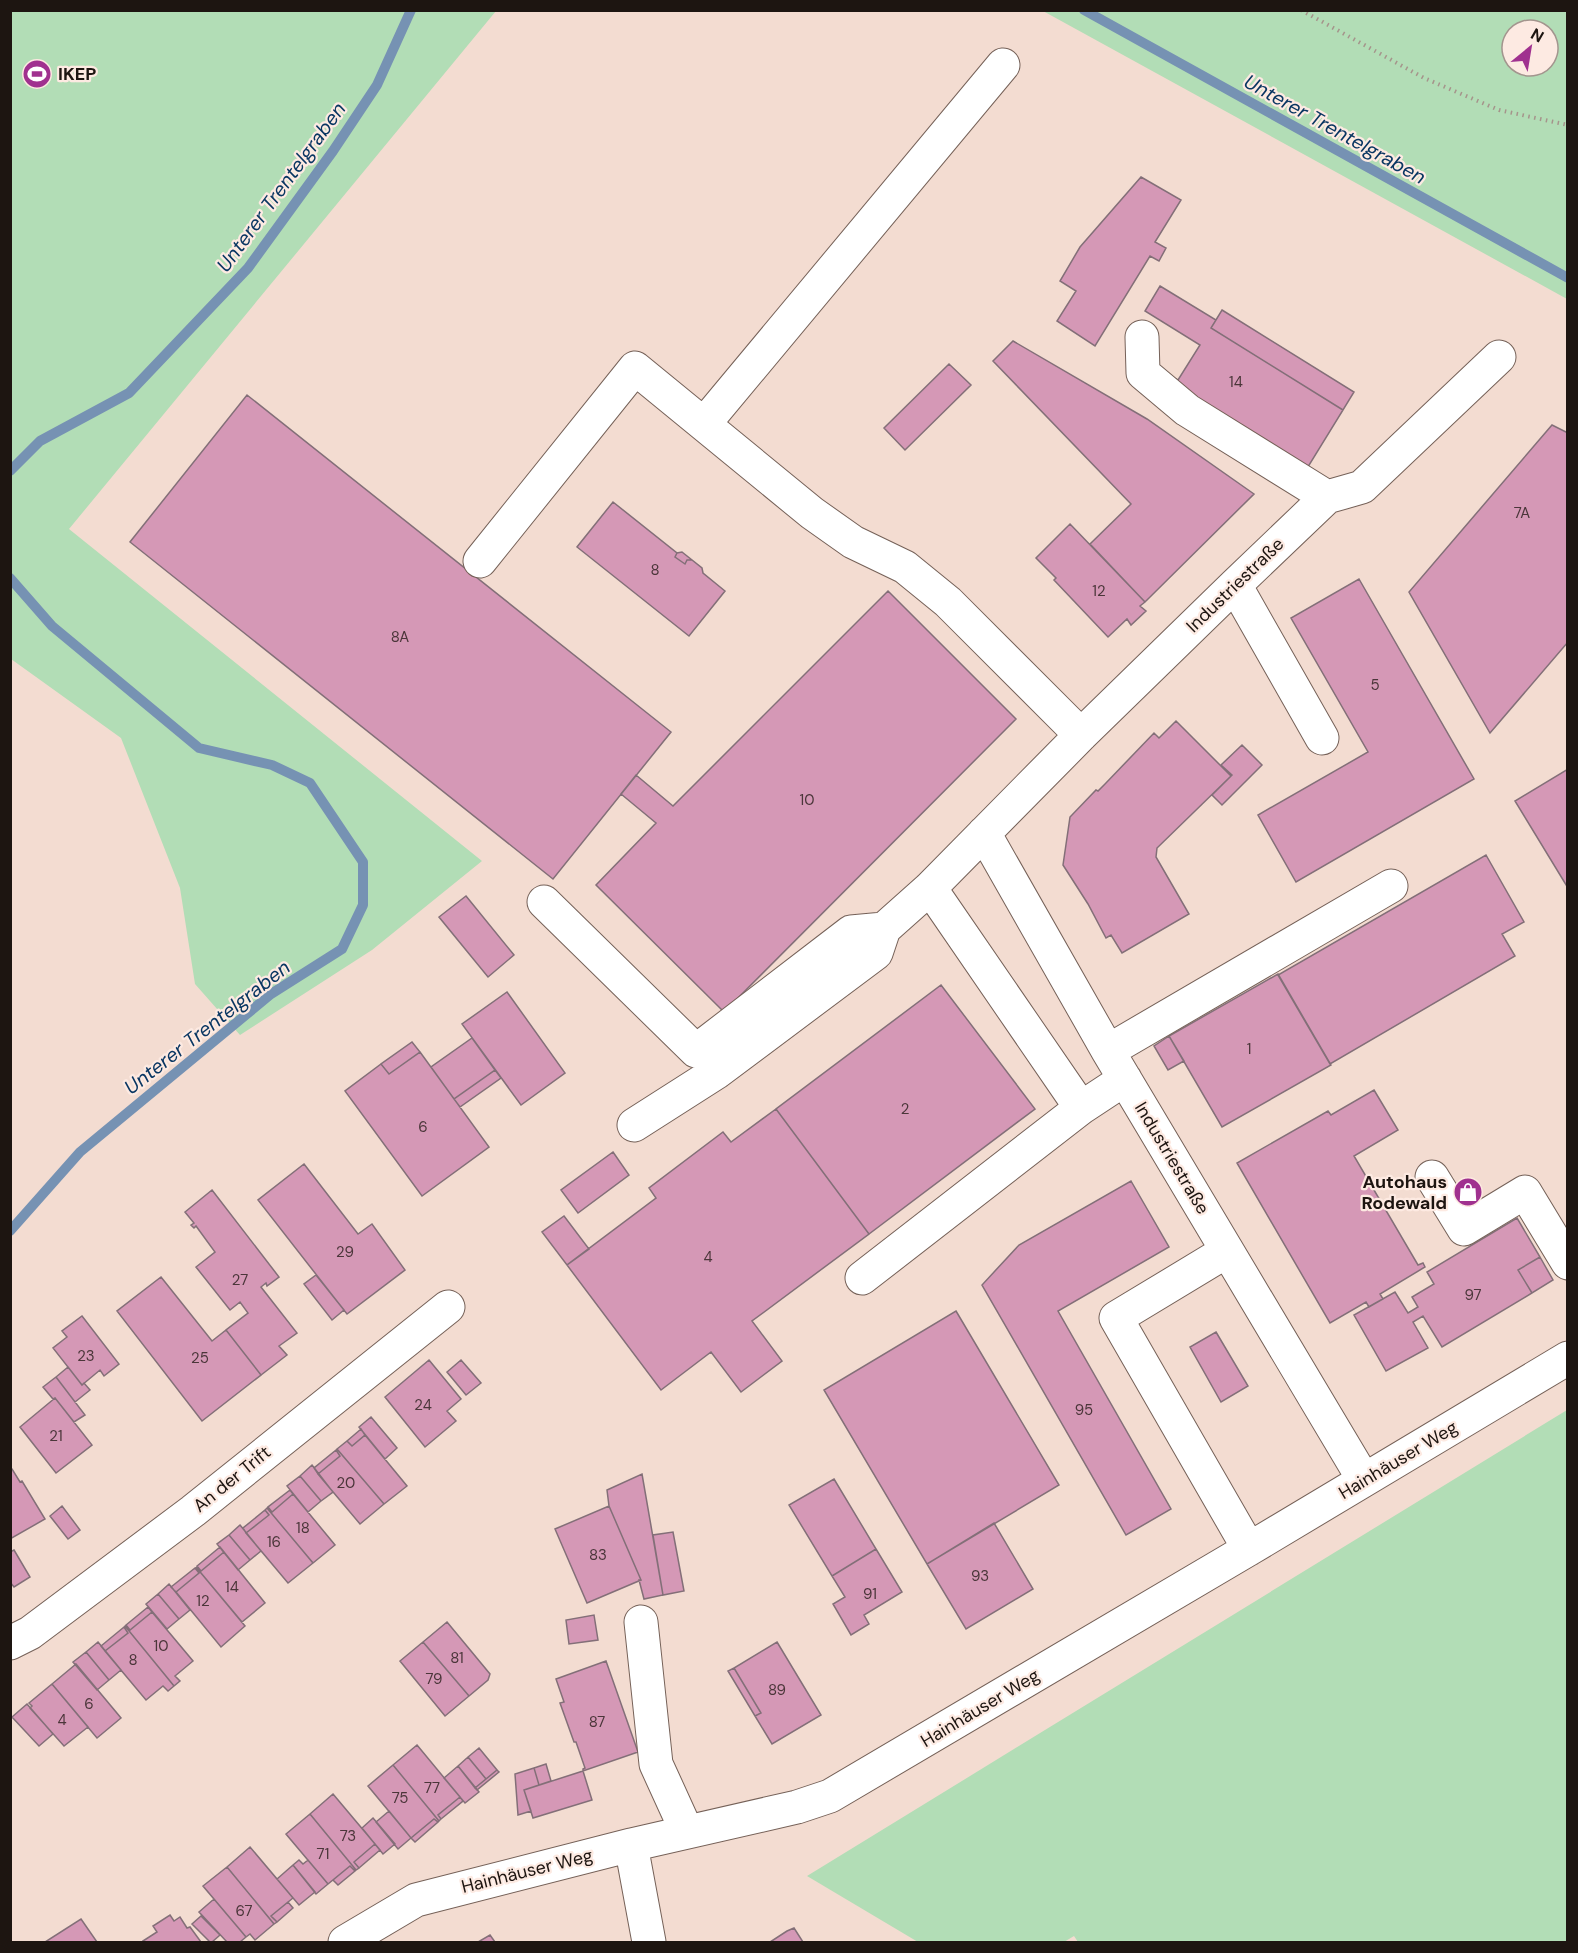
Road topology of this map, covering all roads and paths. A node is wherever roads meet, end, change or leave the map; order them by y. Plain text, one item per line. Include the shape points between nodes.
1 (1301, 10) edge
2 (1003, 65) dead end
3 (1568, 124) edge
4 (1142, 337) dead end
5 (1499, 357) dead end
6 (704, 424) junction
7 (1319, 505) junction
8 (480, 561) dead end
9 (1235, 585) junction
10 (1081, 735) junction
11 (1322, 738) dead end
12 (984, 833) junction
13 (1391, 886) dead end
14 (930, 888) junction
15 (544, 902) dead end
16 (884, 929) junction
17 (1108, 1051) junction
18 (1125, 1079) junction
19 (1081, 1108) junction
20 (634, 1125) dead end
21 (1432, 1177) dead end
22 (1227, 1251) junction
23 (1568, 1263) edge
24 (862, 1278) dead end
25 (448, 1307) dead end
26 (1568, 1358) edge
27 (1364, 1480) junction
28 (1249, 1549) junction
29 (641, 1622) dead end
30 (10, 1643) edge
31 (687, 1832) junction
32 (631, 1845) junction
33 (345, 1942) edge
34 (648, 1942) edge

1 - 3 path via 1424,78 1499,110
2 - 6 street
4 - 7 street via 1143,373 1187,410
5 - 7 street, Industriestraße via 1362,487
6 - 8 street via 634,368
6 - 10 street via 812,513 853,542 904,567 948,602
7 - 9 street, Industriestraße
9 - 10 street, Industriestraße
9 - 11 street
10 - 12 street, Industriestraße
12 - 14 street, Industriestraße
12 - 17 street, Industriestraße
13 - 17 street
14 - 16 street, Industriestraße
14 - 19 street
15 - 16 street via 696,1051 851,932
16 - 20 street, Industriestraße via 876,952 717,1072
17 - 18 street, Industriestraße
18 - 19 street
18 - 22 street, Industriestraße
19 - 24 street
21 - 23 street via 1464,1229 1525,1192
22 - 27 street, Industriestraße
22 - 28 street via 1116,1318
25 - 30 street, An der Trift via 193,1511
26 - 27 street, Hainhäuser Weg
27 - 28 street, Hainhäuser Weg
28 - 31 street, Hainhäuser Weg via 830,1796
29 - 31 street via 656,1764
31 - 32 street, Hainhäuser Weg
32 - 33 street, Hainhäuser Weg via 416,1900
32 - 34 street

